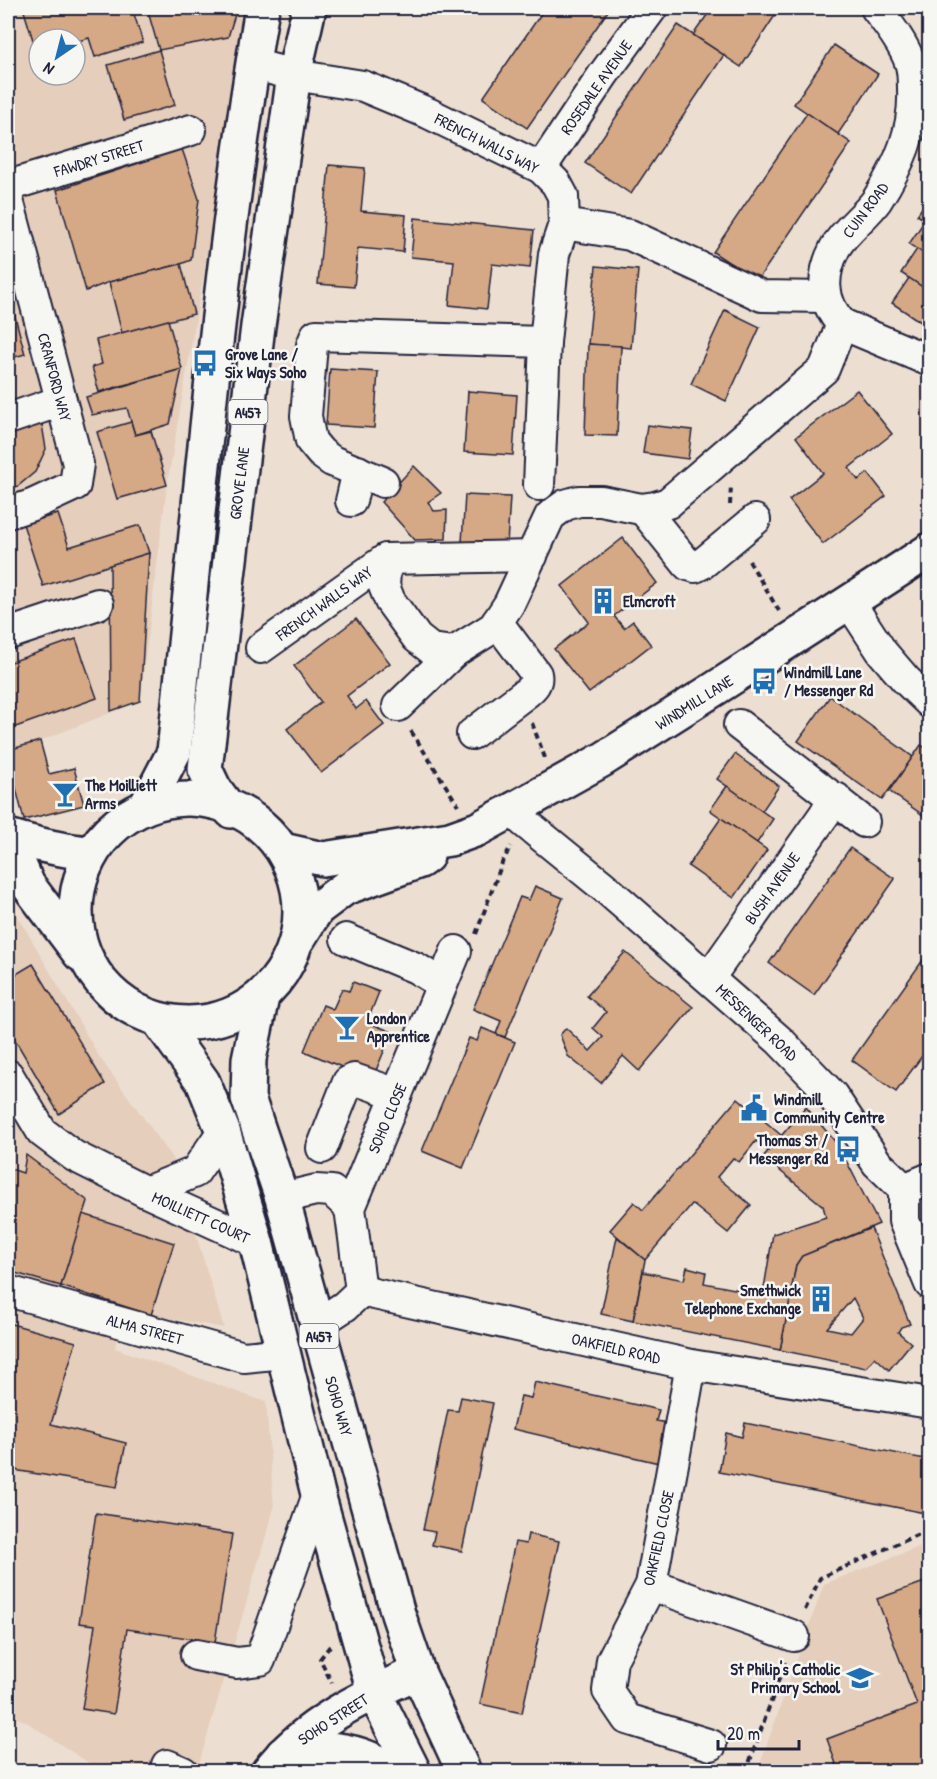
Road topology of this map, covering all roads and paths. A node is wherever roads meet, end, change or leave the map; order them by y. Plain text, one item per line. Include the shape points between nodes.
1 (262, 8) edge
2 (309, 8) edge
3 (652, 8) edge
4 (876, 8) edge
5 (252, 64) junction
6 (294, 75) junction
7 (191, 130) dead end
8 (542, 168) junction
9 (8, 186) edge
10 (8, 200) edge
11 (564, 224) junction
12 (826, 297) junction
13 (842, 324) junction
14 (544, 342) junction
15 (930, 361) edge
16 (61, 402) junction
17 (8, 419) edge
18 (351, 501) dead end
19 (544, 502) junction
20 (643, 509) junction
21 (8, 513) edge
22 (755, 520) dead end
23 (930, 550) edge
24 (532, 556) junction
25 (386, 559) junction
26 (850, 603) junction
27 (98, 604) dead end
28 (497, 622) junction
29 (8, 634) edge
30 (261, 648) dead end
31 (454, 652) junction
32 (930, 703) edge
33 (398, 706) joint
34 (739, 725) dead end
35 (472, 734) dead end
36 (836, 798) junction
37 (146, 806) junction
38 (231, 811) junction
39 (521, 814) junction
40 (864, 822) dead end
41 (464, 834) junction
42 (8, 838) edge
43 (283, 850) junction
44 (91, 853) junction
45 (346, 939) dead end
46 (297, 940) junction
47 (456, 951) joint
48 (88, 965) junction
49 (709, 978) junction
50 (442, 984) junction
51 (262, 997) junction
52 (159, 1021) junction
53 (8, 1075) edge
54 (397, 1094) junction
55 (223, 1131) junction
56 (322, 1148) dead end
57 (917, 1183) edge
58 (146, 1192) junction
59 (282, 1198) junction
60 (350, 1208) junction
61 (256, 1242) junction
62 (930, 1284) edge
63 (8, 1291) edge
64 (361, 1291) junction
65 (316, 1325) junction
66 (284, 1353) junction
67 (692, 1365) junction
68 (930, 1403) edge
69 (318, 1494) junction
70 (651, 1585) junction
71 (794, 1636) dead end
72 (196, 1655) dead end
73 (418, 1672) junction
74 (374, 1692) junction
75 (711, 1745) dead end
76 (274, 1763) edge
77 (394, 1772) edge
78 (414, 1772) edge
79 (464, 1772) edge

1 - 5 main road, A457
2 - 6 main road, GROVE LANE / A457
3 - 8 street, ROSEDALE AVENUE
4 - 12 street, CUIN ROAD via 910,62 912,125 903,153 876,201 836,247 825,278
5 - 6 street, FRENCH WALLS WAY
5 - 37 main road, A457 via 224,280 174,752
6 - 8 street, FRENCH WALLS WAY via 363,86
6 - 38 main road, GROVE LANE / A457 via 258,326 206,769 214,789
7 - 9 street, FAWDRY STREET
8 - 11 street, FRENCH WALLS WAY via 563,196
10 - 16 street, CRANFORD WAY
11 - 12 street via 630,235 762,296
11 - 14 street, FRENCH WALLS WAY via 554,254
12 - 13 street
13 - 15 street
13 - 20 street via 824,369 668,503
14 - 18 street via 316,335 306,417 311,441 332,460 370,477
14 - 19 street, FRENCH WALLS WAY
16 - 17 street
16 - 21 street, CRANFORD WAY via 78,464 75,485
19 - 20 street via 565,505 601,501
19 - 24 street, FRENCH WALLS WAY
20 - 22 street via 688,565 695,567
23 - 26 main road, WINDMILL LANE
24 - 25 street, FRENCH WALLS WAY
24 - 28 street, FRENCH WALLS WAY via 510,604
25 - 30 street, FRENCH WALLS WAY
25 - 31 street, FRENCH WALLS WAY via 384,586 417,638 431,649
26 - 32 street via 882,652
26 - 39 main road, WINDMILL LANE
27 - 29 street
28 - 31 street, FRENCH WALLS WAY
28 - 35 street via 537,680
31 - 33 street
33 - 41 path via 457,804
34 - 36 street
36 - 40 street
36 - 49 street, BUSH AVENUE
37 - 38 main road via 178,799 203,800
37 - 44 main road via 114,825
38 - 43 main road via 254,820
39 - 41 main road, WINDMILL LANE
39 - 47 path via 472,942
39 - 49 street, MESSENGER ROAD
41 - 43 main road, WINDMILL LANE via 323,859
41 - 46 main road, WINDMILL LANE via 420,861 345,888 317,909
42 - 44 main road
42 - 48 main road via 28,885
43 - 46 main road via 296,877 301,902
44 - 48 main road via 78,882 74,907
45 - 50 street via 416,968
46 - 51 main road via 286,967
47 - 50 street, SOHO CLOSE
48 - 52 main road via 110,994
49 - 57 street, MESSENGER ROAD via 780,1041 832,1095 877,1162
50 - 54 street, SOHO CLOSE
51 - 52 main road via 226,1018 191,1025
51 - 59 main road, SOHO WAY / A457 via 249,1059 248,1098
52 - 55 main road, A457 via 203,1082
53 - 58 street, MOILLIETT COURT via 42,1132 74,1156
54 - 56 street via 354,1079 348,1082
54 - 60 street, SOHO CLOSE
55 - 58 street, MOILLIETT COURT via 195,1172
55 - 61 main road, A457
57 - 62 street, MESSENGER ROAD via 904,1221
58 - 61 street, MOILLIETT COURT
59 - 60 street via 316,1190 332,1191
59 - 65 main road, SOHO WAY / A457
60 - 64 street, SOHO CLOSE
61 - 66 main road, A457
63 - 66 street, ALMA STREET via 244,1357
64 - 65 street
64 - 67 street, OAKFIELD ROAD
65 - 73 main road, SOHO WAY / A457
66 - 69 main road, A457
67 - 68 street, OAKFIELD ROAD
67 - 70 street, OAKFIELD CLOSE
69 - 72 street via 260,1660 237,1663
69 - 74 main road, A457
70 - 71 street
70 - 75 street, OAKFIELD CLOSE via 612,1660 608,1691 627,1719
73 - 74 main road, SOHO STREET
73 - 79 main road, SOHO WAY / A457
74 - 76 main road, SOHO STREET via 325,1720
74 - 78 main road, A457
76 - 77 main road via 325,1749 366,1756

